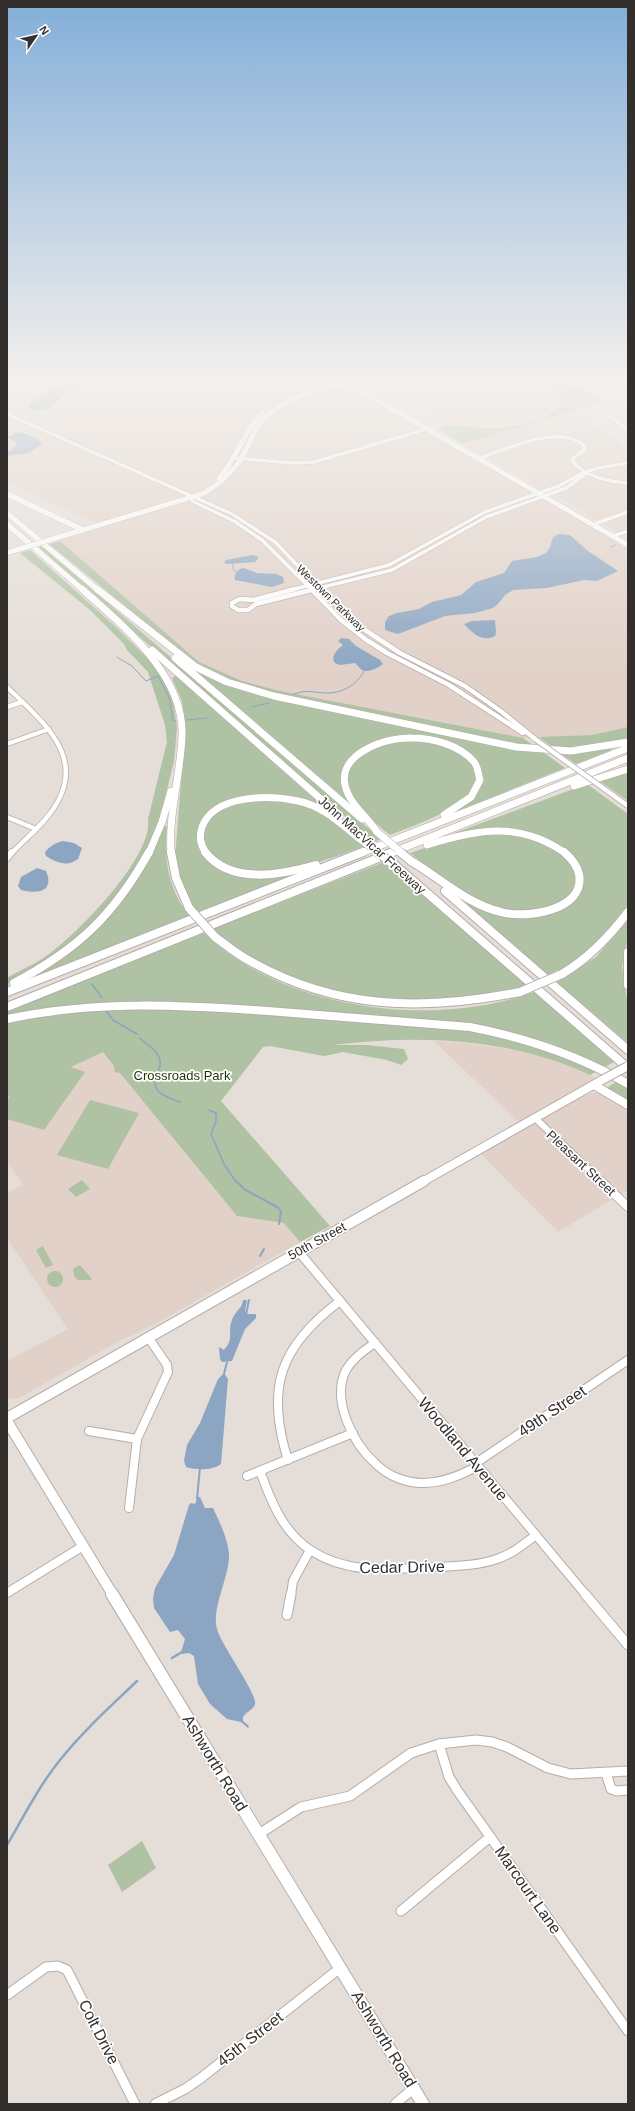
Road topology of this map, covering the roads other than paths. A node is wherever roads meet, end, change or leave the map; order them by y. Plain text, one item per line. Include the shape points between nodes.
1 (149, 479) edge
2 (217, 479) edge
3 (226, 479) edge
4 (516, 479) edge
5 (580, 479) edge
6 (602, 479) edge
7 (628, 483) edge
8 (7, 494) edge
9 (543, 494) junction
10 (190, 497) junction
11 (628, 512) edge
12 (7, 513) edge
13 (597, 523) junction
14 (7, 524) edge
15 (83, 530) junction
16 (628, 531) edge
17 (615, 535) junction
18 (628, 540) edge
19 (628, 545) edge
20 (7, 553) edge
21 (316, 585) junction
22 (308, 587) junction
23 (320, 589) junction
24 (312, 591) junction
25 (254, 602) junction
26 (117, 606) junction
27 (117, 620) junction
28 (7, 686) edge
29 (22, 702) junction
30 (7, 707) edge
31 (49, 729) junction
32 (535, 739) junction
33 (628, 742) edge
34 (7, 744) edge
35 (628, 748) edge
36 (628, 758) edge
37 (178, 765) junction
38 (628, 768) edge
39 (628, 806) edge
40 (500, 810) junction
41 (7, 817) edge
42 (36, 829) junction
43 (378, 832) junction
44 (362, 838) junction
45 (388, 843) junction
46 (369, 850) junction
47 (7, 858) edge
48 (411, 861) junction
49 (338, 875) junction
50 (628, 912) edge
51 (628, 952) edge
52 (628, 985) edge
53 (7, 986) edge
54 (7, 992) edge
55 (7, 1007) edge
56 (7, 1019) edge
57 (628, 1050) edge
58 (628, 1067) edge
59 (628, 1084) edge
60 (594, 1085) junction
61 (628, 1105) edge
62 (535, 1118) junction
63 (628, 1207) edge
64 (299, 1252) junction
65 (340, 1301) junction
66 (148, 1337) junction
67 (375, 1343) junction
68 (628, 1360) edge
69 (7, 1418) edge
70 (7, 1421) edge
71 (89, 1431) dead end
72 (354, 1433) junction
73 (136, 1439) junction
74 (288, 1460) junction
75 (477, 1465) junction
76 (260, 1471) junction
77 (247, 1476) dead end
78 (129, 1508) dead end
79 (536, 1536) junction
80 (83, 1546) junction
81 (310, 1550) junction
82 (7, 1593) edge
83 (287, 1615) dead end
84 (628, 1645) edge
85 (438, 1744) junction
86 (628, 1771) edge
87 (606, 1773) junction
88 (628, 1790) edge
89 (258, 1834) junction
90 (490, 1837) junction
91 (401, 1911) dead end
92 (340, 1968) junction
93 (7, 1995) edge
94 (628, 2032) edge
95 (414, 2088) junction
96 (135, 2104) edge
97 (155, 2104) edge
98 (396, 2104) edge
99 (423, 2104) edge

1 - 10 street, Westown Parkway
2 - 10 main road
3 - 10 main road via 210,490
4 - 9 main road
5 - 9 street via 570,486
6 - 7 street via 610,482
8 - 15 highway
9 - 13 main road
9 - 17 main road
9 - 21 street via 479,514 389,565
9 - 23 street via 486,517 392,570
10 - 15 main road
10 - 21 street, Westown Parkway via 232,514 259,530
10 - 22 street, Westown Parkway via 252,532
11 - 13 street
12 - 26 highway
13 - 17 main road
14 - 27 highway
15 - 20 main road, bridge
16 - 17 street
17 - 18 main road
17 - 19 main road
21 - 22 street
21 - 23 street, Westown Parkway
22 - 24 street, Westown Parkway
22 - 25 street
23 - 24 street
23 - 32 street, Westown Parkway via 371,635 465,686
24 - 25 street
24 - 32 street, Westown Parkway via 348,626 369,642 450,685
25 - 25 street via 237,599 232,606 236,610 244,611 252,609
26 - 33 highway via 196,667 227,682 264,694 527,749 571,751
26 - 43 highway, John MacVicar Freeway
27 - 37 highway via 160,668 171,686 180,712 182,734
27 - 44 highway, John MacVicar Freeway
28 - 29 street
29 - 30 street
29 - 31 street
31 - 34 street
31 - 42 street via 66,754 68,777 55,807
32 - 39 street, Westown Parkway, bridge
35 - 45 highway
36 - 40 highway
37 - 50 highway, bridge via 170,845 171,861 174,877 189,908 215,937 242,958 284,980 314,990 360,1001 394,1005 443,1005 520,992 562,974 593,954
37 - 53 highway via 156,840 138,875 121,898 75,946 41,969
38 - 40 highway
40 - 49 highway
41 - 42 street
42 - 47 street
43 - 45 highway via 349,796 345,786 344,774 356,756 380,743 412,738 444,742 469,755 478,767 480,777 471,797 451,812
43 - 48 highway, John MacVicar Freeway, bridge
44 - 46 highway via 312,805 272,797 252,798 227,805 210,815 204,822 200,834 202,847 213,860 236,871 254,874 292,871
44 - 58 highway, John MacVicar Freeway, bridge
45 - 46 highway
46 - 54 highway
48 - 49 highway via 472,902 506,914 546,912 568,902 579,888 578,870 563,851 536,837 507,831 458,835
48 - 57 highway, John MacVicar Freeway
49 - 55 highway
51 - 52 highway
56 - 59 highway via 58,1009 110,1004 168,1004 470,1028 550,1045 596,1065
58 - 60 main road, 50th Street, bridge
60 - 61 highway
60 - 62 main road, 50th Street
62 - 63 street, Pleasant Street
62 - 64 main road, 50th Street
64 - 65 street, Woodland Avenue
64 - 66 main road, 50th Street
65 - 67 street, Woodland Avenue
65 - 74 street via 318,1316 305,1330 294,1345 284,1368 279,1392 279,1427 280,1439
66 - 69 main road, 50th Street
66 - 73 street via 167,1365 168,1372
67 - 72 street, 49th Street via 357,1356 349,1366 342,1383 343,1408
67 - 75 street, Woodland Avenue
68 - 75 street, 49th Street
70 - 80 main road, Ashworth Road
71 - 73 street
72 - 74 street
72 - 75 street, 49th Street via 367,1457 378,1467 405,1481 436,1483 451,1480
73 - 78 street
74 - 76 street
75 - 79 street, Woodland Avenue
76 - 77 street
76 - 81 street, Cedar Drive via 281,1519 294,1536
79 - 81 street, Cedar Drive via 515,1552 482,1564 390,1570 366,1571 343,1566
79 - 84 street, Woodland Avenue
80 - 82 street
80 - 89 main road, Ashworth Road
81 - 83 street via 293,1581
85 - 87 street via 476,1740 492,1742 556,1771 571,1774
85 - 89 street via 411,1753 350,1796 334,1802 301,1808
85 - 90 street, Marcourt Lane via 449,1777
86 - 87 street
87 - 88 street via 608,1785 612,1790
89 - 92 main road, Ashworth Road
90 - 91 street
90 - 94 street, Marcourt Lane
92 - 95 main road, Ashworth Road
92 - 97 street, 45th Street via 201,2078
93 - 96 street, Colt Drive via 46,1967 58,1966 67,1970
95 - 98 street
95 - 99 main road, Ashworth Road

